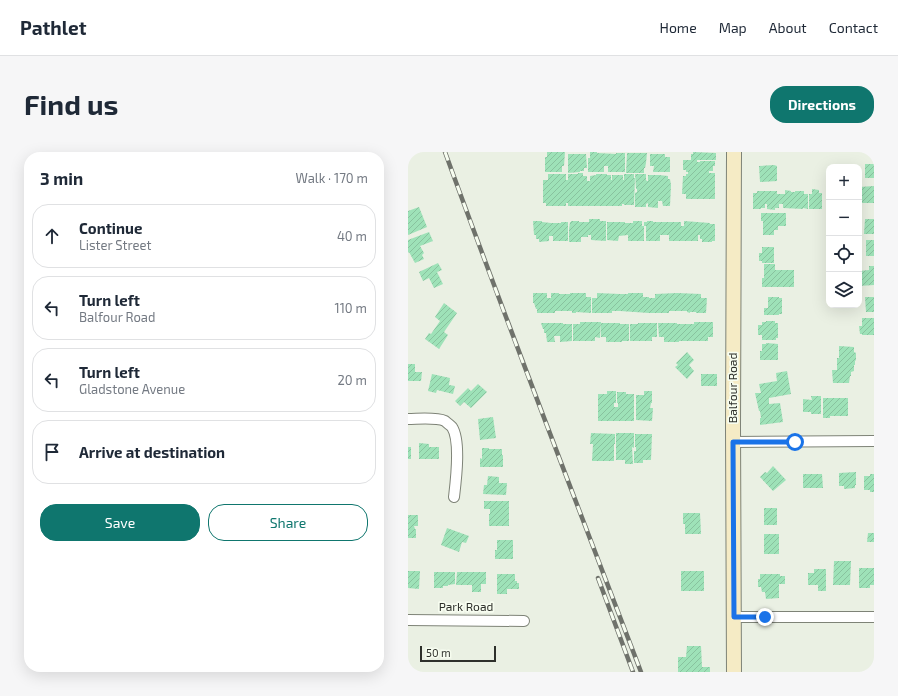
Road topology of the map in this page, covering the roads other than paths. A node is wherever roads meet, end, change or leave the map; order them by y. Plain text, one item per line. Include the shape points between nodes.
1 (734, 152) edge
2 (408, 419) edge
3 (874, 441) edge
4 (733, 442) junction
5 (454, 497) dead end
6 (734, 617) junction
7 (874, 617) edge
8 (408, 620) edge
9 (524, 620) dead end
10 (734, 672) edge

1 - 4 main road, Balfour Road
2 - 5 street via 434,419 451,426 455,434 457,470
3 - 4 street
4 - 6 main road, Balfour Road
6 - 7 street
6 - 10 main road, Balfour Road
8 - 9 street, Park Road

